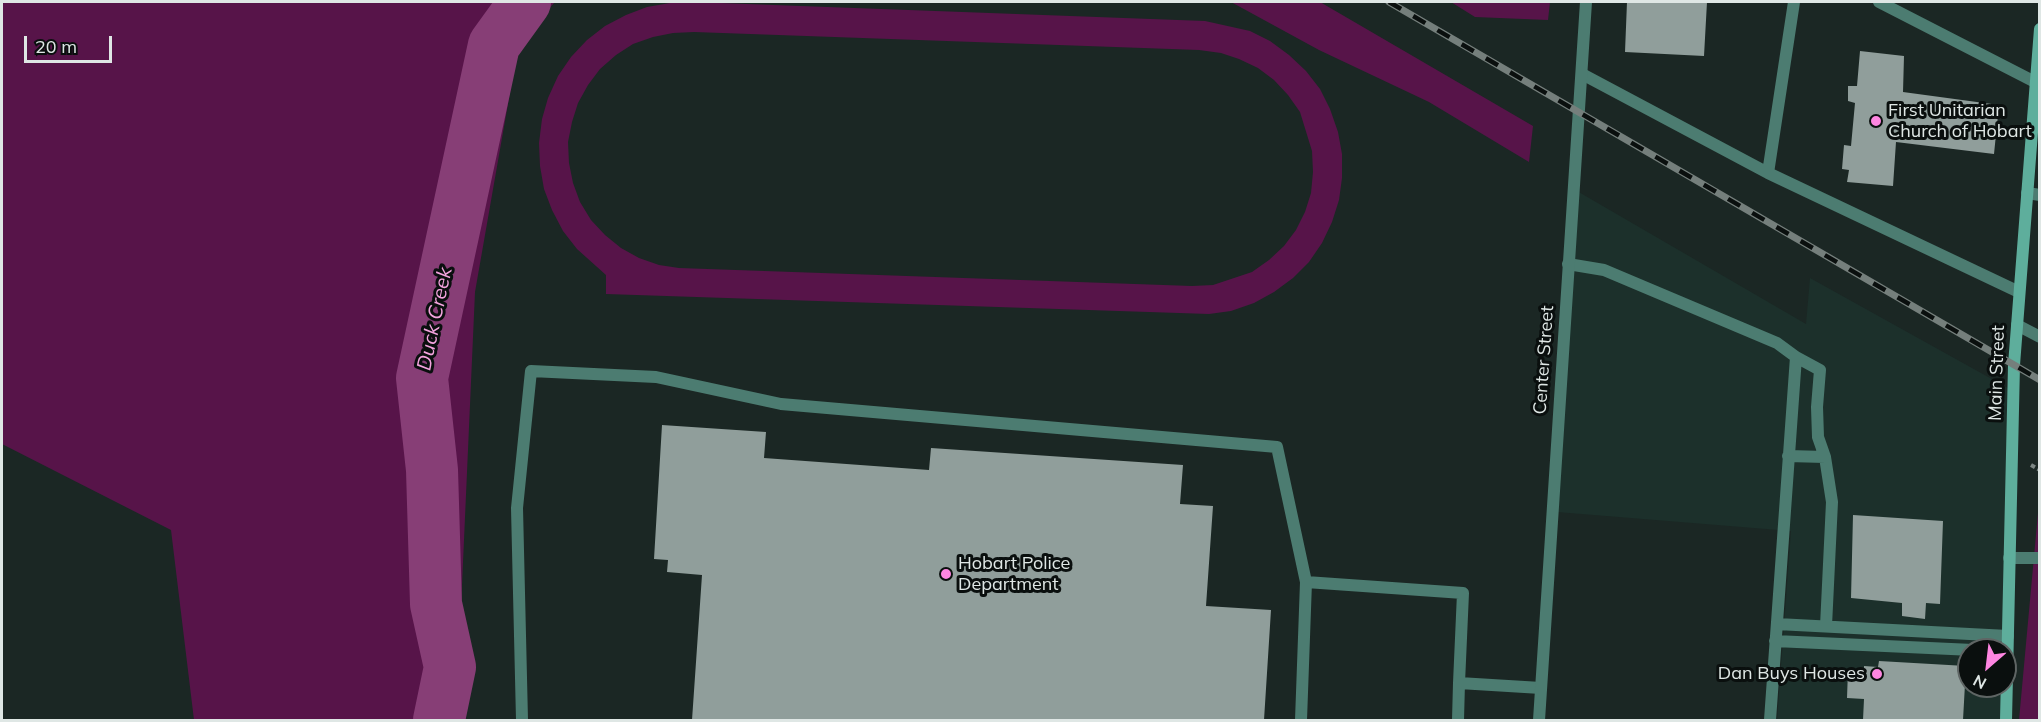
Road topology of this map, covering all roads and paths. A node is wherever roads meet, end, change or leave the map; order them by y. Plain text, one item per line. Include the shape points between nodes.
1 (1586, 2) edge
2 (1794, 2) edge
3 (1879, 2) edge
4 (2040, 29) edge
5 (1582, 74) junction
6 (2035, 82) junction
7 (1767, 173) junction
8 (2027, 193) junction
9 (2040, 195) edge
10 (1568, 264) junction
11 (2019, 292) junction
12 (2017, 325) junction
13 (2040, 337) edge
14 (1796, 357) junction
15 (1788, 456) junction
16 (1825, 458) junction
17 (2009, 558) junction
18 (2040, 558) edge
19 (1306, 582) junction
20 (1777, 624) junction
21 (1826, 626) junction
22 (2008, 636) joint
23 (1775, 641) junction
24 (1957, 649) edge
25 (1459, 683) junction
26 (1541, 688) junction
27 (2006, 698) edge
28 (522, 720) edge
29 (1301, 720) edge
30 (1458, 720) edge
31 (1539, 720) edge
32 (1770, 720) edge
33 (2006, 720) edge

1 - 5 street, Center Street
2 - 7 street
3 - 6 street
4 - 6 main road, Main Street
5 - 7 street
5 - 10 street, Center Street
6 - 8 main road, Main Street
7 - 11 street
8 - 9 street
8 - 11 main road, Main Street
10 - 14 street via 1604,270 1777,342
10 - 26 street, Center Street
11 - 12 main road, Main Street
12 - 13 street
12 - 17 main road, Main Street
14 - 15 street
14 - 16 street via 1820,370 1818,437
15 - 16 street
15 - 20 street
16 - 21 street via 1832,502
17 - 18 street
17 - 22 main road, Main Street
19 - 25 street via 1463,593
19 - 28 street via 1277,447 780,404 656,377 531,371 517,508
19 - 29 street
20 - 21 street
20 - 23 street
21 - 22 street
23 - 24 street
23 - 32 street
25 - 26 street
25 - 30 street
26 - 31 street, Center Street
27 - 33 main road, Main Street

